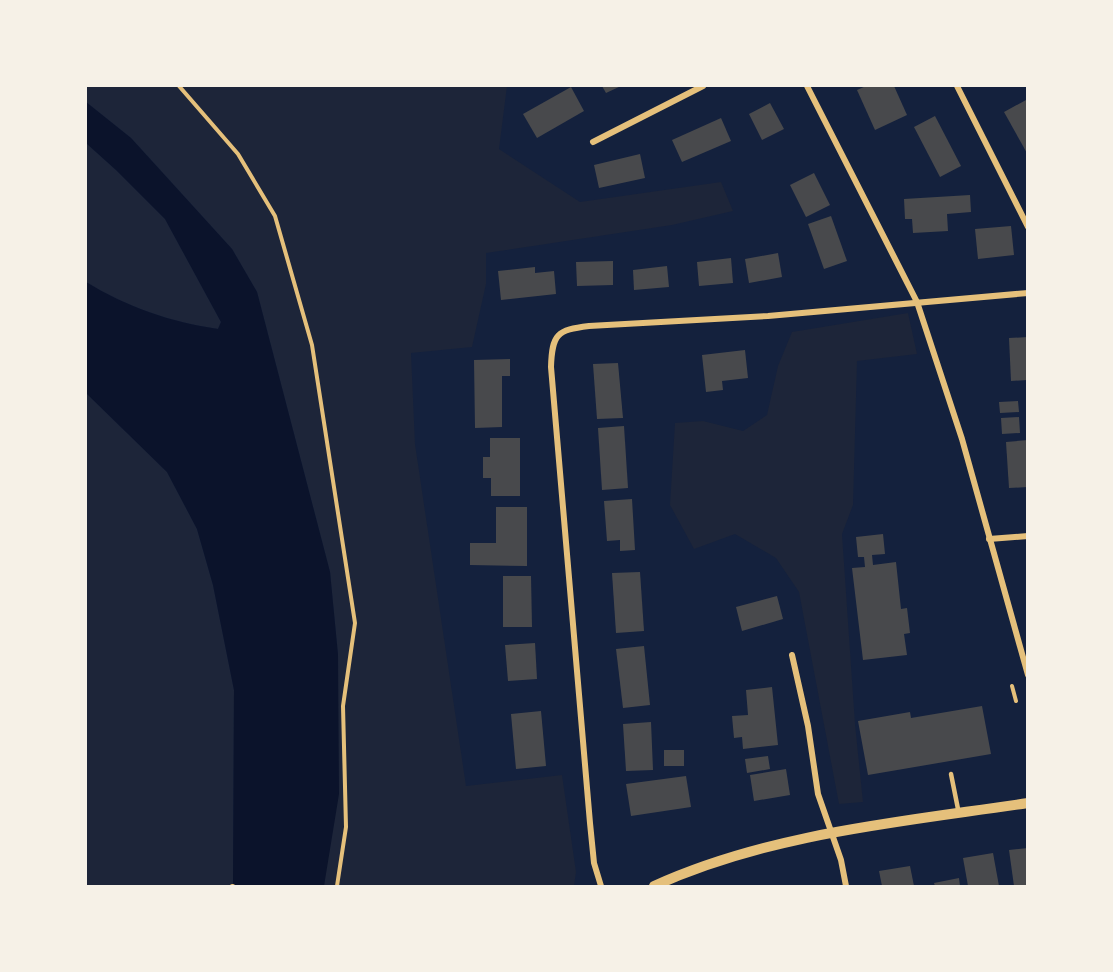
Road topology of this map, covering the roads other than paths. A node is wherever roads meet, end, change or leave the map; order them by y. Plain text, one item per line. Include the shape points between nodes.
1 (703, 86) edge
2 (807, 86) edge
3 (957, 86) edge
4 (593, 142) dead end
5 (1028, 227) edge
6 (1028, 293) edge
7 (917, 302) junction
8 (1028, 536) edge
9 (988, 539) junction
10 (792, 655) dead end
11 (1028, 675) edge
12 (951, 774) dead end
13 (1028, 803) edge
14 (959, 814) junction
15 (831, 833) junction
16 (601, 886) edge
17 (654, 886) edge
18 (846, 886) edge

1 - 4 street
2 - 7 street
3 - 5 street
6 - 7 street
7 - 9 street via 962,439
7 - 16 street via 768,316 589,326 560,332 552,345 590,823
8 - 9 street
9 - 11 street
10 - 15 street via 818,794
12 - 14 lane
13 - 14 street
14 - 15 street
15 - 17 street via 723,858
15 - 18 street

